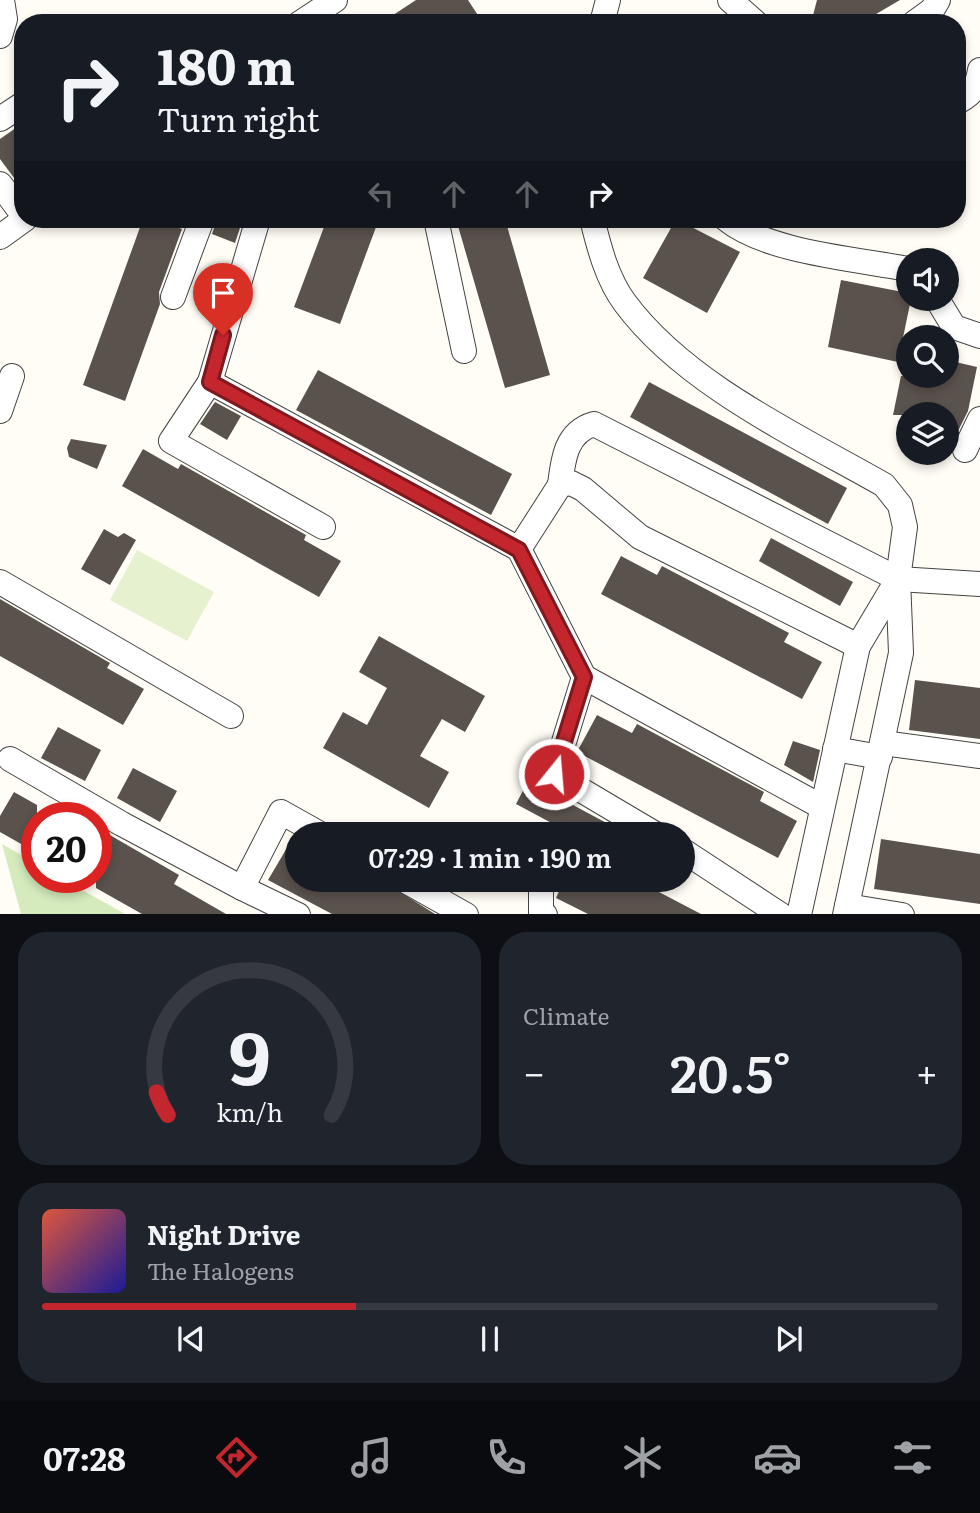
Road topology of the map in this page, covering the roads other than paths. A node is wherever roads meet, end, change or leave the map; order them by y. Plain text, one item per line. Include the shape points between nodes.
1 (2, 0) edge
2 (335, 0) edge
3 (730, 0) edge
4 (938, 0) edge
5 (314, 14) edge
6 (746, 14) edge
7 (926, 14) edge
8 (0, 36) edge
9 (980, 70) edge
10 (966, 98) edge
11 (0, 184) edge
12 (14, 203) edge
13 (14, 225) edge
14 (199, 228) edge
15 (255, 228) edge
16 (438, 228) edge
17 (594, 228) edge
18 (739, 228) edge
19 (0, 237) edge
20 (896, 267) edge
21 (173, 297) dead end
22 (944, 311) edge
23 (980, 336) edge
24 (464, 351) dead end
25 (12, 376) dead end
26 (210, 382) junction
27 (0, 411) edge
28 (980, 419) edge
29 (965, 450) dead end
30 (560, 485) junction
31 (323, 527) dead end
32 (519, 550) junction
33 (898, 579) junction
34 (0, 582) edge
35 (980, 584) edge
36 (858, 646) junction
37 (584, 677) junction
38 (231, 716) dead end
39 (835, 748) junction
40 (882, 750) junction
41 (980, 756) edge
42 (3, 760) edge
43 (822, 807) junction
44 (298, 822) edge
45 (635, 822) edge
46 (695, 859) edge
47 (242, 888) junction
48 (425, 892) edge
49 (541, 892) edge
50 (846, 910) edge
51 (296, 914) edge
52 (464, 914) edge
53 (542, 914) edge
54 (779, 914) edge
55 (799, 914) edge
56 (891, 914) edge

1 - 8 street via 5,19
2 - 5 street
3 - 6 street
4 - 7 street
9 - 10 street via 977,86
11 - 12 street
13 - 19 street
14 - 21 street
15 - 26 street
16 - 24 street
17 - 33 street via 602,258 624,302 669,349 720,391 884,485 900,505 905,527
18 - 20 street via 770,242
22 - 23 street via 954,327
25 - 27 street
26 - 31 street via 171,441
26 - 32 street
28 - 29 street
30 - 32 street
30 - 33 street via 573,435 594,424
30 - 36 street via 571,483 583,489 640,537
32 - 37 street
33 - 35 street
33 - 36 street
33 - 40 street via 901,653
34 - 38 street
36 - 39 street
37 - 43 street
37 - 45 street via 554,774
39 - 40 street
39 - 43 street
40 - 41 street
40 - 50 street
42 - 47 street
43 - 55 street
44 - 47 street via 281,812
46 - 54 street
47 - 51 street
48 - 52 street
49 - 53 street
50 - 56 street

